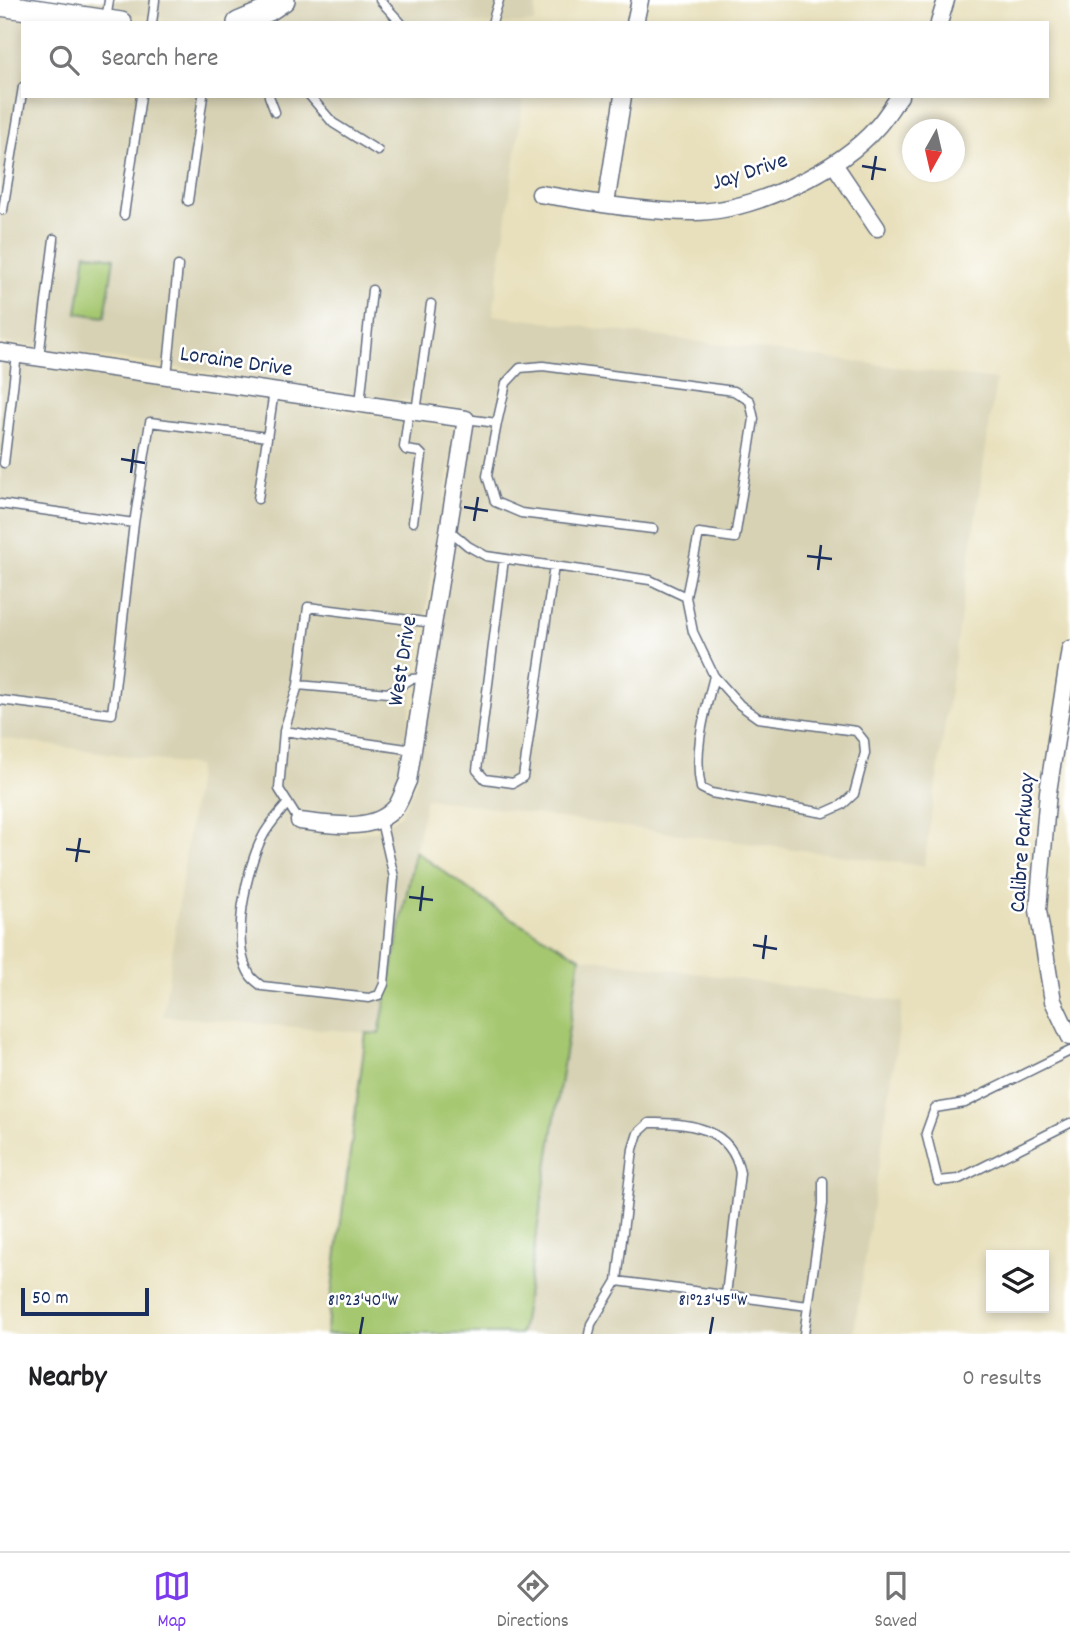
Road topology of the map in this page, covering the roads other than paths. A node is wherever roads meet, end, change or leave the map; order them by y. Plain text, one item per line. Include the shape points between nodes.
1 (155, 0) edge
2 (380, 0) edge
3 (499, 0) edge
4 (640, 0) edge
5 (946, 0) edge
6 (0, 5) edge
7 (276, 11) edge
8 (112, 15) edge
9 (34, 16) edge
10 (152, 21) edge
11 (244, 21) edge
12 (399, 21) edge
13 (493, 21) edge
14 (635, 21) edge
15 (940, 21) edge
16 (21, 98) edge
17 (141, 98) edge
18 (203, 98) edge
19 (270, 98) edge
20 (312, 98) edge
21 (623, 98) edge
22 (898, 98) edge
23 (275, 112) dead end
24 (378, 151) dead end
25 (834, 164) junction
26 (540, 194) dead end
27 (188, 201) dead end
28 (606, 204) junction
29 (3, 210) dead end
30 (124, 215) dead end
31 (877, 228) dead end
32 (54, 239) dead end
33 (178, 266) dead end
34 (372, 290) dead end
35 (431, 304) dead end
36 (0, 352) edge
37 (17, 354) junction
38 (39, 358) junction
39 (167, 376) junction
40 (274, 391) junction
41 (360, 404) junction
42 (413, 411) junction
43 (466, 419) junction
44 (497, 423) junction
45 (267, 437) junction
46 (4, 463) dead end
47 (258, 499) dead end
48 (0, 504) edge
49 (412, 522) dead end
50 (134, 523) junction
51 (449, 529) junction
52 (653, 529) dead end
53 (504, 559) junction
54 (554, 566) junction
55 (686, 597) junction
56 (433, 623) junction
57 (1070, 649) edge
58 (714, 676) junction
59 (424, 678) junction
60 (298, 685) junction
61 (0, 700) edge
62 (284, 731) junction
63 (413, 750) junction
64 (288, 803) junction
65 (380, 817) junction
66 (299, 821) joint
67 (1070, 1037) edge
68 (1070, 1051) edge
69 (1070, 1123) edge
70 (823, 1181) dead end
71 (617, 1281) junction
72 (726, 1295) junction
73 (808, 1306) junction
74 (589, 1334) edge
75 (804, 1334) edge

1 - 10 lane
2 - 12 lane
3 - 13 lane
4 - 14 street
5 - 15 street
6 - 9 street
7 - 11 street
8 - 9 street
16 - 29 lane
17 - 30 lane
18 - 27 lane
19 - 23 lane
20 - 24 lane via 333,123
21 - 28 street
22 - 25 street, Jay Drive via 876,128
25 - 28 street, Jay Drive via 787,190 737,207 650,211
25 - 31 street
26 - 28 street, Jay Drive
32 - 38 lane
33 - 39 lane
34 - 41 lane
35 - 42 lane
36 - 37 street, Loraine Drive
37 - 38 street, Loraine Drive
37 - 46 lane
38 - 39 street, Loraine Drive
39 - 40 street, Loraine Drive
40 - 41 street, Loraine Drive
40 - 45 lane
41 - 42 street, Loraine Drive
42 - 43 street, Loraine Drive
42 - 49 lane via 404,447 422,455
43 - 44 lane
43 - 51 street, West Drive
44 - 52 lane via 486,477 495,502 521,513
44 - 55 lane via 506,383 520,368 543,366 734,391 750,401 754,419 735,538 699,533
45 - 47 lane
45 - 50 lane via 150,422
48 - 50 lane
50 - 61 lane via 112,714
51 - 53 lane via 486,556
51 - 56 street, West Drive
53 - 54 lane
53 - 54 lane via 477,770 494,781 513,783 523,777
54 - 55 lane via 650,580
55 - 58 lane via 693,632
56 - 59 street, West Drive
56 - 60 lane via 308,607
57 - 67 street, Calibre Parkway via 1048,792 1038,910 1053,1001
58 - 58 lane via 758,718 856,731 864,741 865,753 854,794 824,813 701,788 697,767 701,729
59 - 60 lane via 411,679 388,693
59 - 63 street, West Drive
60 - 62 lane
62 - 63 lane
62 - 64 lane via 279,789
63 - 65 street, West Drive via 408,781 396,807
64 - 65 lane via 262,836 243,899 244,962 250,977 262,986 369,998 379,995 384,984 394,877
64 - 66 lane
65 - 66 street via 346,826
68 - 69 lane via 965,1103 935,1108 926,1133 938,1181 960,1179
70 - 73 lane
71 - 72 lane
71 - 72 lane via 638,1133 649,1123 671,1122 710,1131 738,1159
71 - 74 lane
72 - 73 lane
73 - 75 lane

